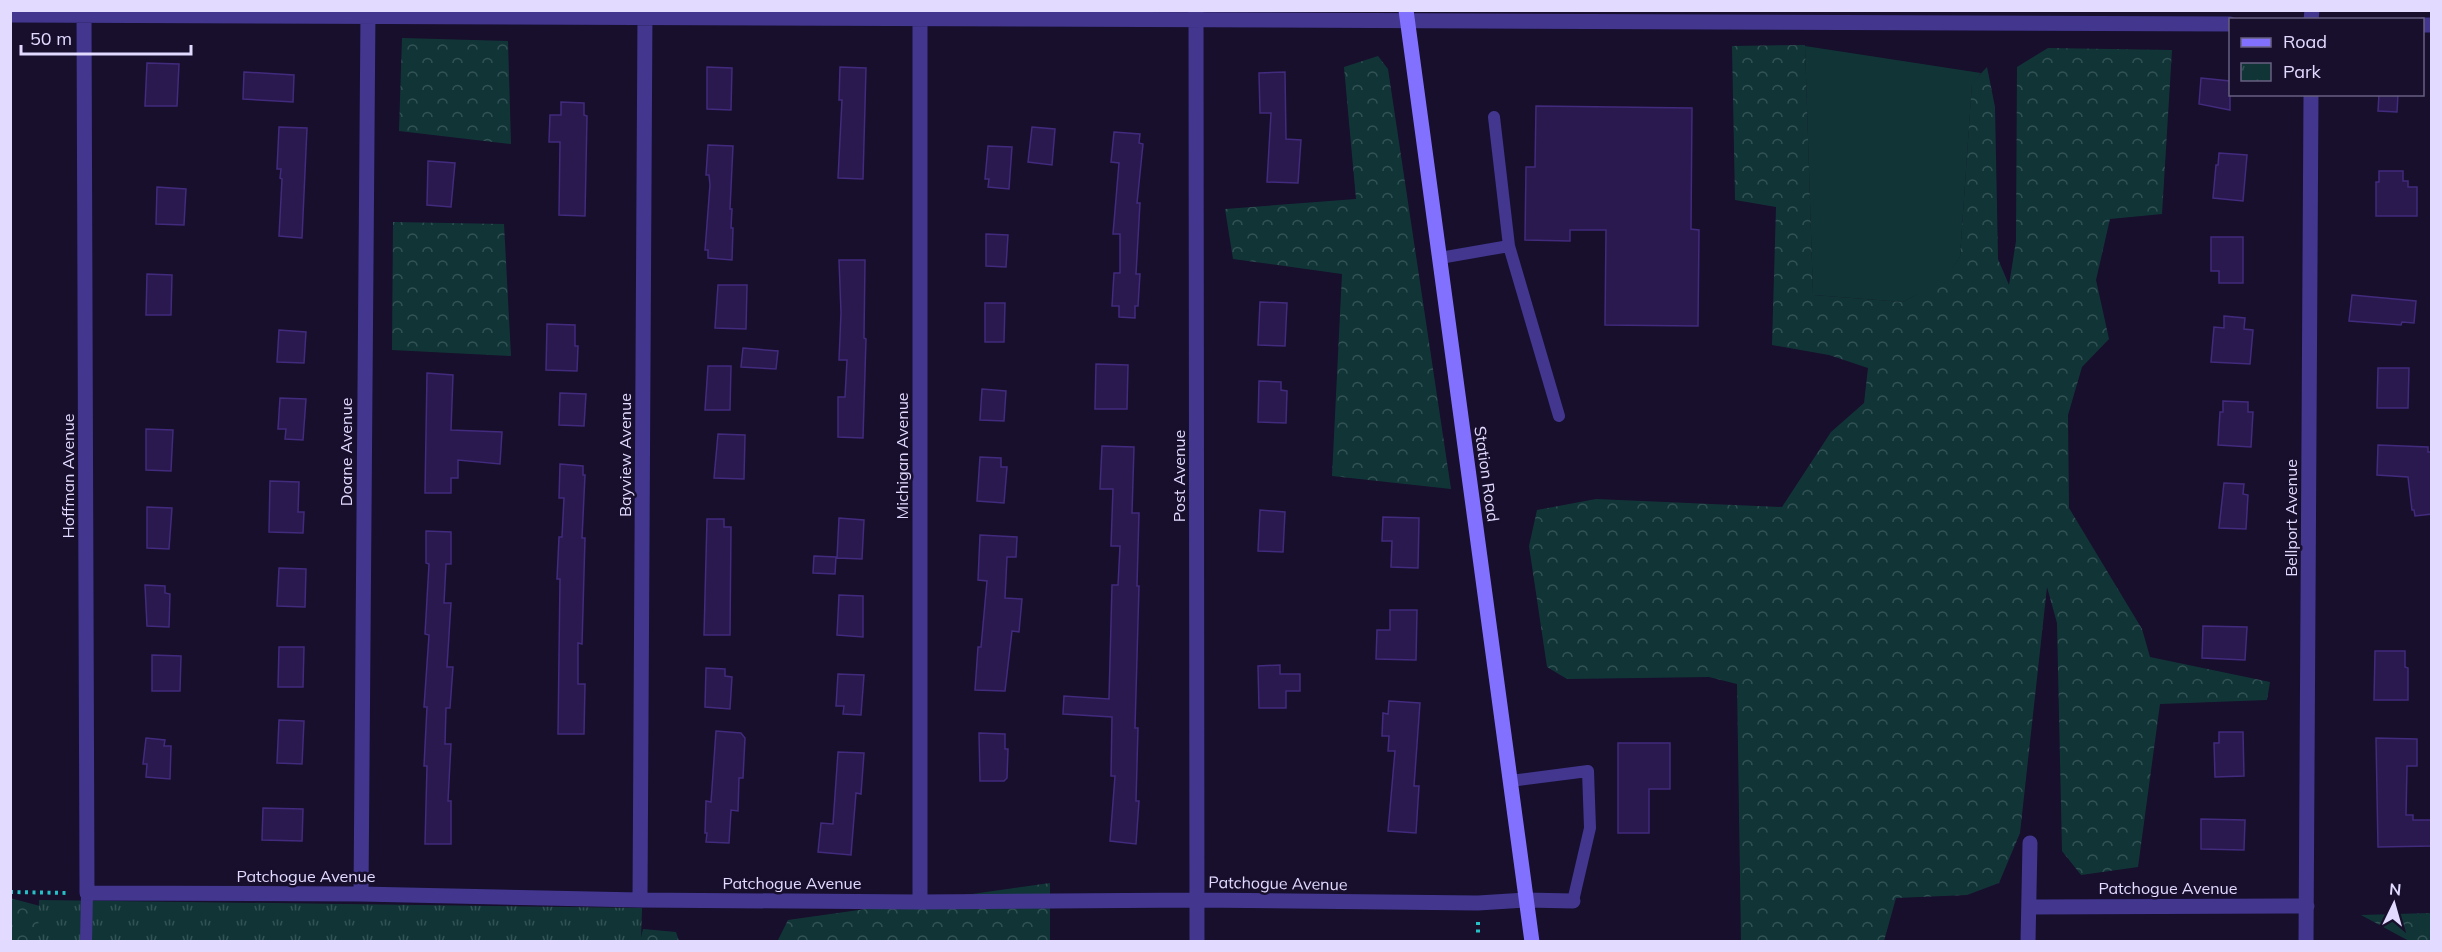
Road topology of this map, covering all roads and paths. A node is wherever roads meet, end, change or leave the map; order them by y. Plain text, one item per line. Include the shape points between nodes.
1 (84, 13) edge
2 (368, 14) edge
3 (645, 14) edge
4 (10, 15) edge
5 (920, 15) edge
6 (1196, 15) edge
7 (1407, 16) edge
8 (1758, 16) edge
9 (2040, 17) edge
10 (2229, 24) edge
11 (2311, 96) edge
12 (1494, 117) dead end
13 (1509, 246) junction
14 (1440, 258) junction
15 (1559, 416) dead end
16 (1510, 781) junction
17 (2030, 843) dead end
18 (10, 892) edge
19 (87, 893) junction
20 (361, 894) junction
21 (640, 900) junction
22 (1198, 900) junction
23 (1526, 900) junction
24 (1573, 901) joint
25 (920, 902) junction
26 (2307, 906) junction
27 (2029, 907) junction
28 (86, 942) edge
29 (1197, 942) edge
30 (1532, 942) edge
31 (2028, 942) edge
32 (2306, 942) edge

1 - 2 street
1 - 4 street
1 - 19 street, Hoffman Avenue
2 - 3 street
2 - 20 street, Doane Avenue
3 - 5 street
3 - 21 street, Bayview Avenue
5 - 6 street
5 - 25 street, Michigan Avenue
6 - 7 street
6 - 22 street, Post Avenue
7 - 8 street
7 - 14 main road, Station Road
8 - 9 street
9 - 10 street
11 - 26 street, Bellport Avenue
12 - 13 lane
13 - 14 lane
13 - 15 lane
14 - 16 main road, Station Road
16 - 23 main road, Station Road
16 - 24 lane via 1588,771 1590,828
17 - 27 street
18 - 19 path
19 - 20 street, Patchogue Avenue
19 - 28 lane, Hoffman Avenue
20 - 21 street, Patchogue Avenue
21 - 25 street, Patchogue Avenue
22 - 23 street, Patchogue Avenue
22 - 25 street, Patchogue Avenue
22 - 29 street, Post Avenue
23 - 24 street, Patchogue Avenue
23 - 30 main road, Station Road
26 - 27 street, Patchogue Avenue
26 - 32 street, Bellport Avenue
27 - 31 street

